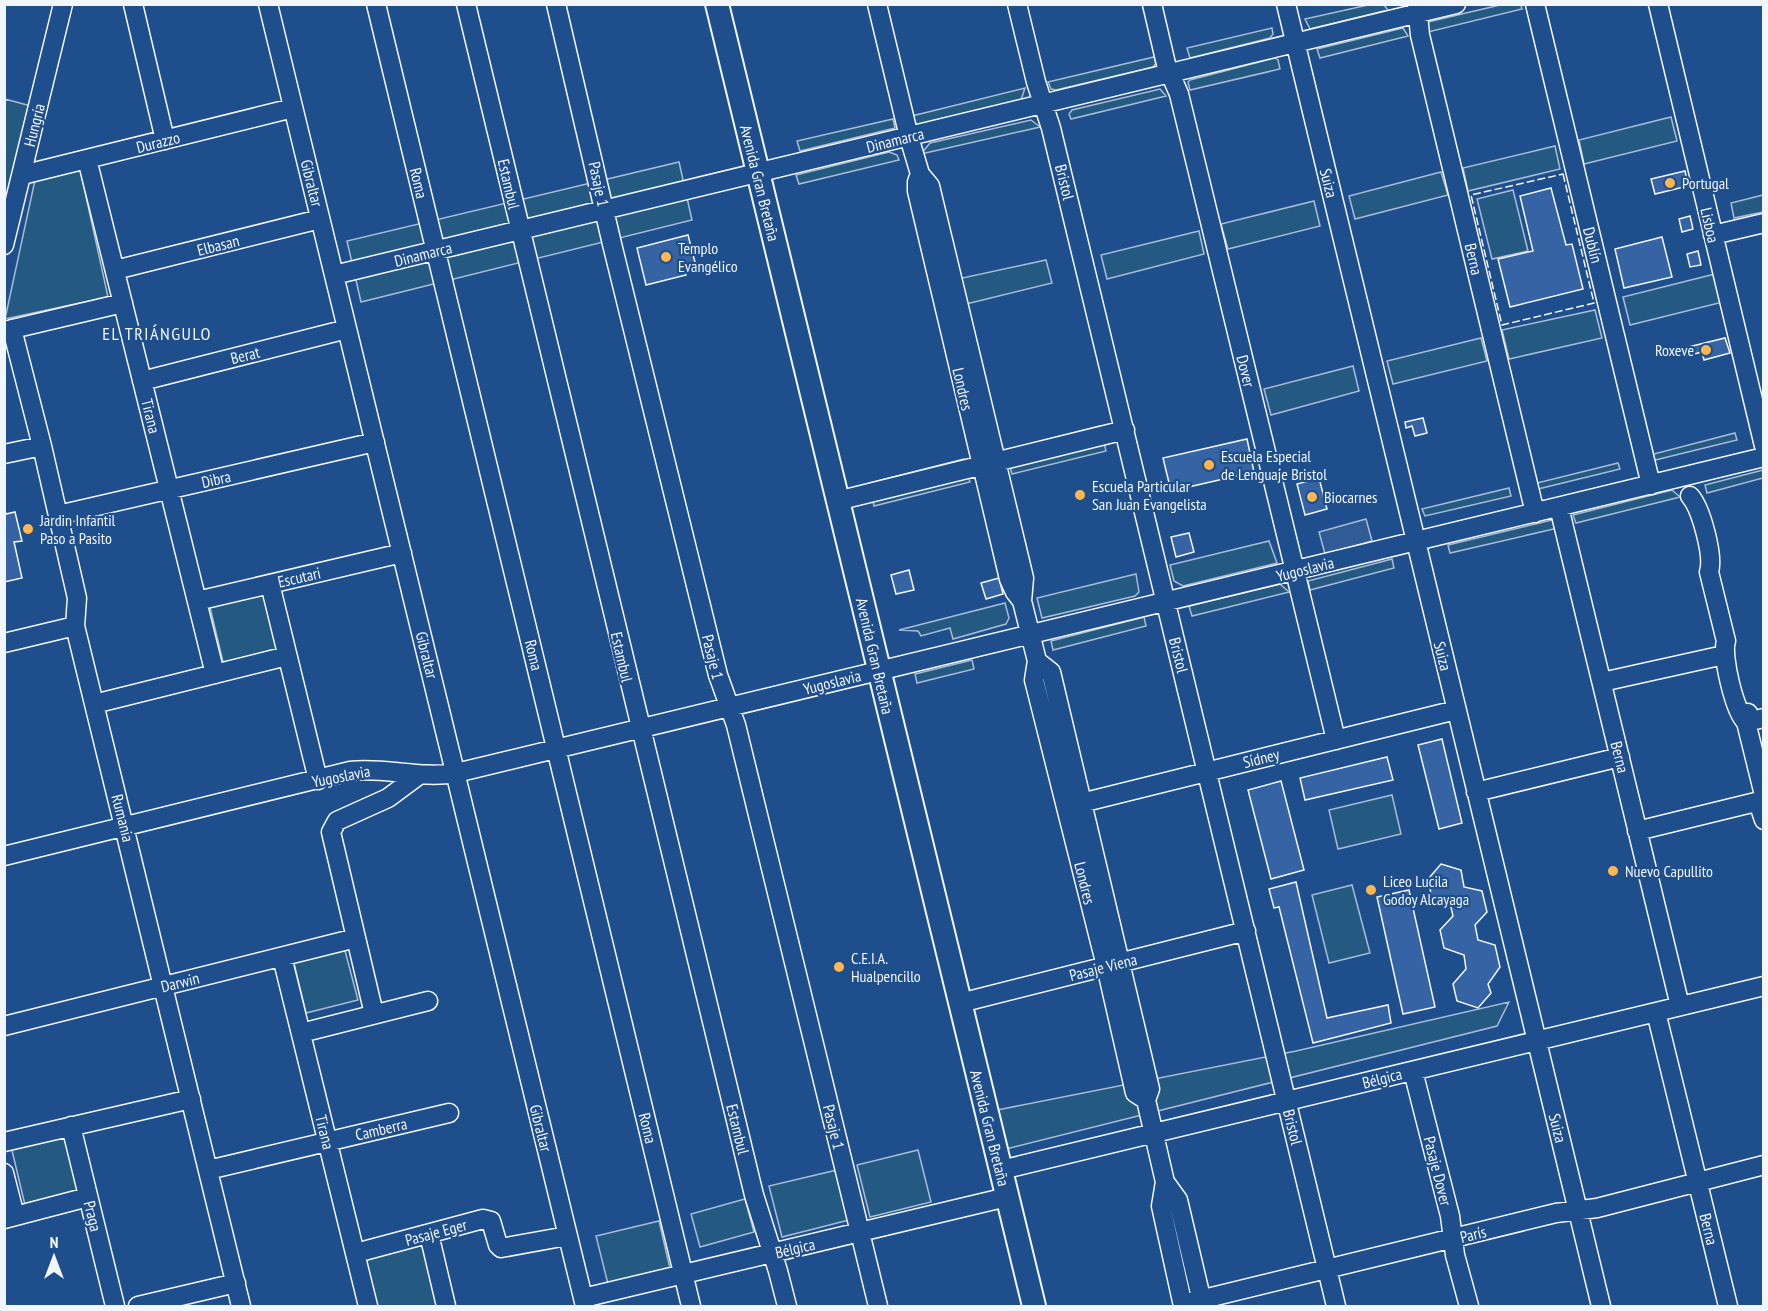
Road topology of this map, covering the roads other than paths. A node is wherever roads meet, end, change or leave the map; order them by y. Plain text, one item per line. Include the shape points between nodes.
1 (63, 4) edge
2 (133, 4) edge
3 (268, 4) edge
4 (376, 4) edge
5 (466, 4) edge
6 (556, 4) edge
7 (717, 4) edge
8 (877, 4) edge
9 (1017, 4) edge
10 (1152, 4) edge
11 (1286, 4) edge
12 (1456, 4) edge
13 (1535, 4) edge
14 (1658, 4) edge
15 (1418, 9) edge
16 (1295, 43) junction
17 (1170, 74) junction
18 (1044, 104) junction
19 (293, 108) junction
20 (909, 137) junction
21 (165, 140) junction
22 (87, 159) junction
23 (758, 173) junction
24 (22, 175) junction
25 (604, 211) junction
26 (320, 219) junction
27 (1764, 224) edge
28 (520, 231) junction
29 (1713, 235) junction
30 (4, 245) edge
31 (436, 251) junction
32 (115, 270) junction
33 (334, 275) junction
34 (123, 303) junction
35 (347, 329) junction
36 (8, 330) edge
37 (142, 381) junction
38 (1125, 430) junction
39 (375, 442) junction
40 (42, 446) junction
41 (1764, 446) edge
42 (4, 454) edge
43 (1764, 458) edge
44 (989, 464) junction
45 (1685, 476) junction
46 (1651, 485) junction
47 (169, 490) junction
48 (837, 501) junction
49 (1559, 507) junction
50 (1535, 513) junction
51 (58, 515) junction
52 (1415, 542) junction
53 (402, 553) junction
54 (1295, 571) junction
55 (270, 584) junction
56 (197, 601) junction
57 (1167, 602) junction
58 (75, 626) junction
59 (1031, 635) junction
60 (4, 643) edge
61 (1725, 648) junction
62 (287, 656) junction
63 (879, 671) junction
64 (215, 674) junction
65 (1602, 682) junction
66 (94, 704) junction
67 (729, 708) junction
68 (1456, 710) junction
69 (1755, 720) edge
70 (640, 729) junction
71 (1336, 740) junction
72 (556, 750) junction
73 (1620, 757) junction
74 (1208, 772) junction
75 (456, 774) junction
76 (419, 775) junction
77 (318, 780) junction
78 (1476, 792) junction
79 (1764, 795) edge
80 (1764, 801) edge
81 (1074, 805) junction
82 (1764, 820) edge
83 (125, 826) junction
84 (1637, 831) junction
85 (4, 856) edge
86 (1246, 931) junction
87 (356, 938) junction
88 (282, 957) junction
89 (1113, 964) junction
90 (164, 986) junction
91 (1764, 986) edge
92 (428, 1001) dead end
93 (960, 1003) junction
94 (1680, 1006) junction
95 (1656, 1012) junction
96 (374, 1014) junction
97 (4, 1026) edge
98 (301, 1033) junction
99 (1536, 1041) junction
100 (1413, 1071) junction
101 (191, 1099) junction
102 (1287, 1101) junction
103 (449, 1113) dead end
104 (71, 1126) junction
105 (1154, 1133) junction
106 (4, 1142) edge
107 (328, 1142) junction
108 (1764, 1166) edge
109 (208, 1170) junction
110 (1000, 1170) junction
111 (4, 1173) edge
112 (1165, 1182) junction
113 (1698, 1182) junction
114 (88, 1197) junction
115 (1007, 1197) junction
116 (1577, 1210) junction
117 (10, 1217) edge
118 (860, 1233) junction
119 (429, 1234) junction
120 (567, 1236) junction
121 (1453, 1238) junction
122 (356, 1253) junction
123 (771, 1253) junction
124 (1327, 1269) junction
125 (683, 1274) junction
126 (236, 1283) junction
127 (584, 1302) edge
128 (1203, 1303) edge
129 (1183, 1305) edge
130 (115, 1306) edge
131 (138, 1306) edge
132 (241, 1306) edge
133 (368, 1306) edge
134 (446, 1306) edge
135 (691, 1306) edge
136 (787, 1306) edge
137 (878, 1306) edge
138 (1034, 1306) edge
139 (1336, 1306) edge
140 (1468, 1306) edge
141 (1601, 1306) edge
142 (1728, 1306) edge

1 - 24 street, Hungría
2 - 21 street
3 - 19 street, Gibraltar
4 - 31 street, Roma
5 - 28 street, Estambul
6 - 25 street, Pasaje 1
7 - 23 main road, Avenida Gran Bretaña
8 - 20 street, Londres
9 - 18 street, Bristol
10 - 17 street, Dover
11 - 16 street, Suiza
12 - 15 street, Dinamarca
13 - 46 street, Dublín
14 - 29 street, Lisboa
15 - 16 street, Dinamarca
15 - 50 street, Berna via 1420,35
16 - 17 street, Dinamarca
16 - 52 street, Suiza
17 - 18 street, Dinamarca
17 - 54 street, Dover via 1179,94
18 - 20 street, Dinamarca
18 - 38 street, Bristol
19 - 21 street, Durazzo
19 - 26 street, Gibraltar
20 - 23 street, Dinamarca
20 - 44 street, Londres via 920,174 917,191
21 - 22 street, Durazzo
22 - 24 street, Durazzo
22 - 32 street, Tirana
23 - 25 street, Dinamarca
23 - 48 main road, Avenida Gran Bretaña
24 - 30 street, Hungría
25 - 28 street, Dinamarca
25 - 67 street, Pasaje 1 via 719,681
26 - 32 street, Elbasan
26 - 33 street, Gibraltar
27 - 29 street
28 - 31 street, Dinamarca
28 - 70 street, Estambul
29 - 41 street, Lisboa
31 - 33 street, Dinamarca
31 - 72 street, Roma
32 - 34 street, Tirana
33 - 35 street, Gibraltar
34 - 36 street
34 - 37 street, Tirana
35 - 37 street, Berat
35 - 39 street, Gibraltar
36 - 40 street, Rumania
37 - 47 street, Tirana
38 - 44 street
38 - 57 street, Bristol
39 - 47 street, Dibra
39 - 53 street, Gibraltar
40 - 42 street
40 - 51 street, Rumania
43 - 45 street, Yugoslavia
44 - 48 street
44 - 59 street, Londres via 1009,579 1022,601
45 - 46 street, Yugoslavia
45 - 61 street via 1689,512 1701,560 1709,572
46 - 49 street, Yugoslavia
47 - 51 street, Dibra
47 - 56 street, Tirana
48 - 63 main road, Avenida Gran Bretaña
49 - 50 street, Yugoslavia
49 - 65 street, Berna
50 - 52 street, Yugoslavia
51 - 58 street, Rumania via 77,598
52 - 54 street, Yugoslavia
52 - 68 street, Suiza
53 - 55 street, Escutari
53 - 75 street, Gibraltar
54 - 57 street, Yugoslavia
54 - 71 street, Dover
55 - 56 street, Escutari
55 - 62 street
56 - 64 street, Tirana
57 - 59 street, Yugoslavia
57 - 74 street, Bristol
58 - 60 street
58 - 66 street, Rumania
59 - 63 street, Yugoslavia
59 - 81 street, Londres via 1037,661 1034,680
61 - 65 street
61 - 69 street via 1737,711
62 - 64 street
62 - 77 street
63 - 67 street, Yugoslavia
63 - 93 main road, Avenida Gran Bretaña
64 - 66 street
65 - 73 street, Berna
66 - 83 street, Rumania
67 - 70 street, Yugoslavia
67 - 118 street, Pasaje 1
68 - 71 street, Sídney
68 - 78 street, Suiza
69 - 79 street
70 - 72 street, Yugoslavia
70 - 123 street, Estambul via 756,1206
71 - 74 street, Sídney
72 - 75 street, Yugoslavia
72 - 125 street, Roma
73 - 78 street
73 - 84 street, Berna
74 - 81 street, Sídney
74 - 86 street, Bristol
75 - 76 street, Yugoslavia
75 - 120 street, Gibraltar
76 - 77 street, Yugoslavia via 366,769
76 - 87 street via 388,798 337,821 332,827 331,837
77 - 83 street, Yugoslavia
78 - 99 street, Suiza
80 - 82 street
80 - 84 street
81 - 89 street, Londres
83 - 85 street, Yugoslavia
83 - 90 street, Rumania
84 - 94 street, Berna
86 - 89 street, Pasaje Viena
86 - 102 street, Bristol
87 - 88 street, Darwin
87 - 96 street
88 - 90 street, Darwin
88 - 98 street, Tirana
89 - 93 street, Pasaje Viena
89 - 105 street, Londres via 1135,1093 1146,1100
90 - 97 street, Darwin
90 - 101 street, Rumania
91 - 94 street, Bélgica
92 - 96 street
93 - 110 main road, Avenida Gran Bretaña
94 - 95 street, Bélgica
95 - 99 street, Bélgica
95 - 113 street, Berna
96 - 98 street
98 - 107 street, Tirana
99 - 100 street, Bélgica
99 - 116 street, Suiza
100 - 102 street, Bélgica
100 - 121 street, Pasaje Dover
101 - 104 street
101 - 109 street, Rumania
102 - 105 street, Bélgica
102 - 124 street, Bristol
103 - 107 street, Camberra
104 - 106 street
104 - 114 street, Praga
105 - 110 street, Bélgica
105 - 112 street, Londres
107 - 109 street, Camberra
107 - 122 street, Tirana
108 - 113 street, París
109 - 126 street, Rumania
110 - 115 main road, Avenida Gran Bretaña
111 - 117 street
112 - 128 street, Londres via 1178,1200
112 - 129 street, Londres via 1161,1206
113 - 116 street, París
113 - 142 street, Berna
114 - 117 street
114 - 130 street, Praga
115 - 118 street, Bélgica
115 - 138 main road, Avenida Gran Bretaña
116 - 121 street, París
116 - 141 street, Suiza
118 - 123 street, Bélgica
118 - 137 street, Pasaje 1
119 - 120 street, Pasaje Eger via 483,1219 491,1221 501,1248
119 - 122 street, Pasaje Eger
119 - 134 street
120 - 127 street, Gibraltar
121 - 124 street, París
121 - 140 street, Pasaje Dover
122 - 133 street, Tirana
123 - 125 street, Bélgica
123 - 136 street, Estambul
124 - 128 street, París
124 - 139 street, Bristol
125 - 127 street, Bélgica
125 - 135 street, Roma
126 - 131 street
126 - 132 street, Rumania
128 - 129 street, París

